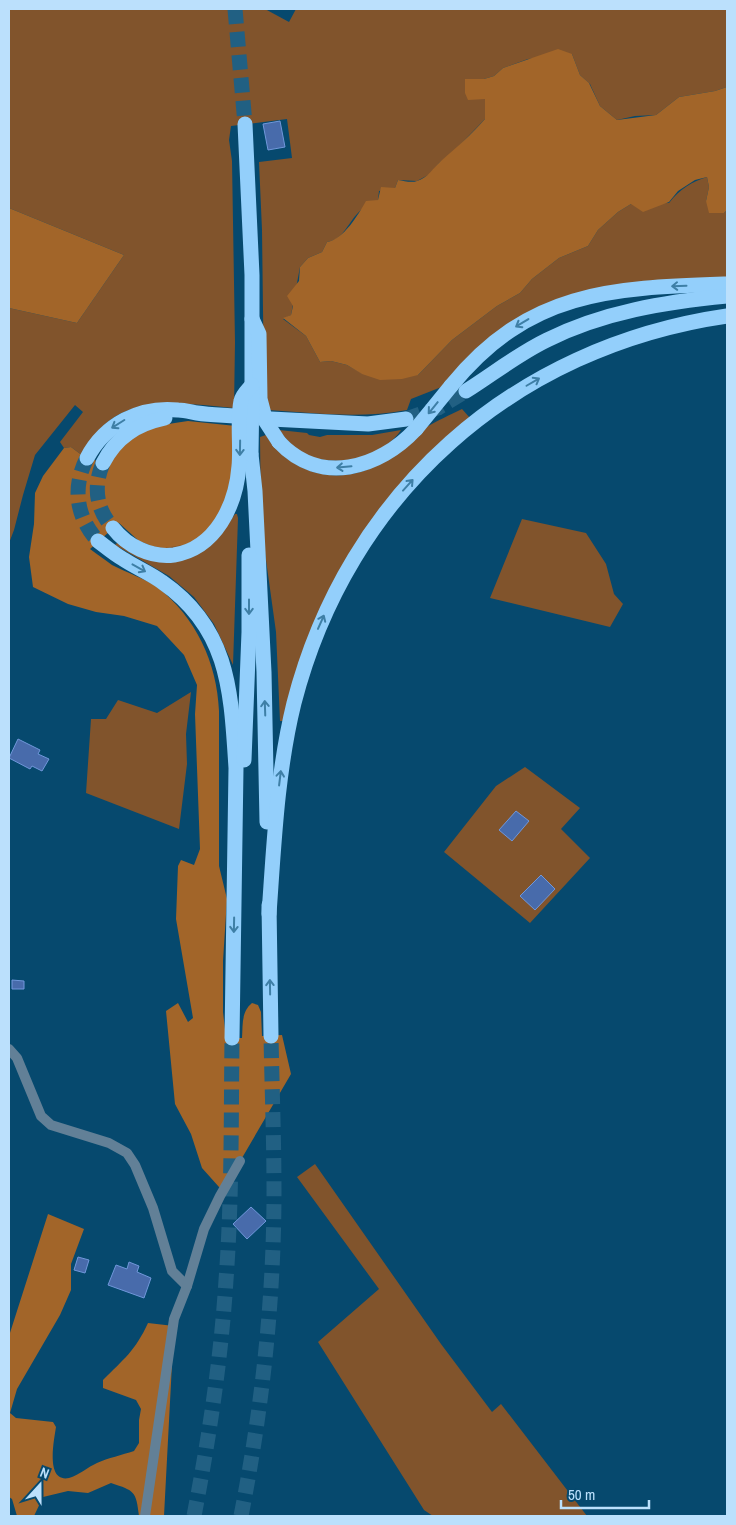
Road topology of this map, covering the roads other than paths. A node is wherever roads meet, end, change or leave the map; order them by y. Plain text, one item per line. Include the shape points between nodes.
1 (245, 124) tunnel mouth
2 (727, 284) edge
3 (727, 296) edge
4 (727, 304) edge
5 (613, 316) junction
6 (727, 316) edge
7 (252, 319) junction
8 (252, 385) junction
9 (466, 391) tunnel mouth
10 (198, 414) junction
11 (236, 416) dead end
12 (272, 419) dead end
13 (411, 424) junction
14 (251, 454) junction
15 (87, 458) tunnel mouth
16 (103, 463) tunnel mouth
17 (113, 528) tunnel mouth
18 (98, 541) tunnel mouth
19 (236, 876) junction
20 (269, 914) junction
21 (271, 1036) tunnel mouth
22 (232, 1038) tunnel mouth
23 (9, 1050) edge
24 (240, 1161) dead end
25 (187, 1286) junction
26 (145, 1516) edge

1 - 7 highway
2 -> 13 highway, bridge via 621,291 553,308 522,323 488,346
3 - 5 highway via 652,305
4 - 5 highway
5 - 9 highway via 546,340
20 -> 6 highway via 282,767 298,691 329,606 376,524 449,444 531,383 618,343 665,328
7 - 8 highway, bridge
13 -> 7 highway, bridge via 397,446 357,466 323,468 290,454 266,422 260,399 259,334
8 - 14 highway, bridge
8 -> 17 highway, bridge via 241,399 239,467 233,499 224,520 210,536 186,552 160,555 132,545
10 - 11 highway
10 -> 15 highway via 178,410 136,415 106,432
10 - 16 highway via 156,419 135,428 117,442
12 - 13 highway
14 -> 19 highway via 247,690
20 -> 14 highway via 264,672
18 -> 19 highway via 183,598 205,623 218,648 228,681 233,724
19 -> 22 highway
21 -> 20 highway
23 - 25 street via 17,1058 41,1116 50,1125 109,1143 127,1153 153,1208 172,1271
24 - 25 street via 204,1229
25 - 26 street via 174,1319

